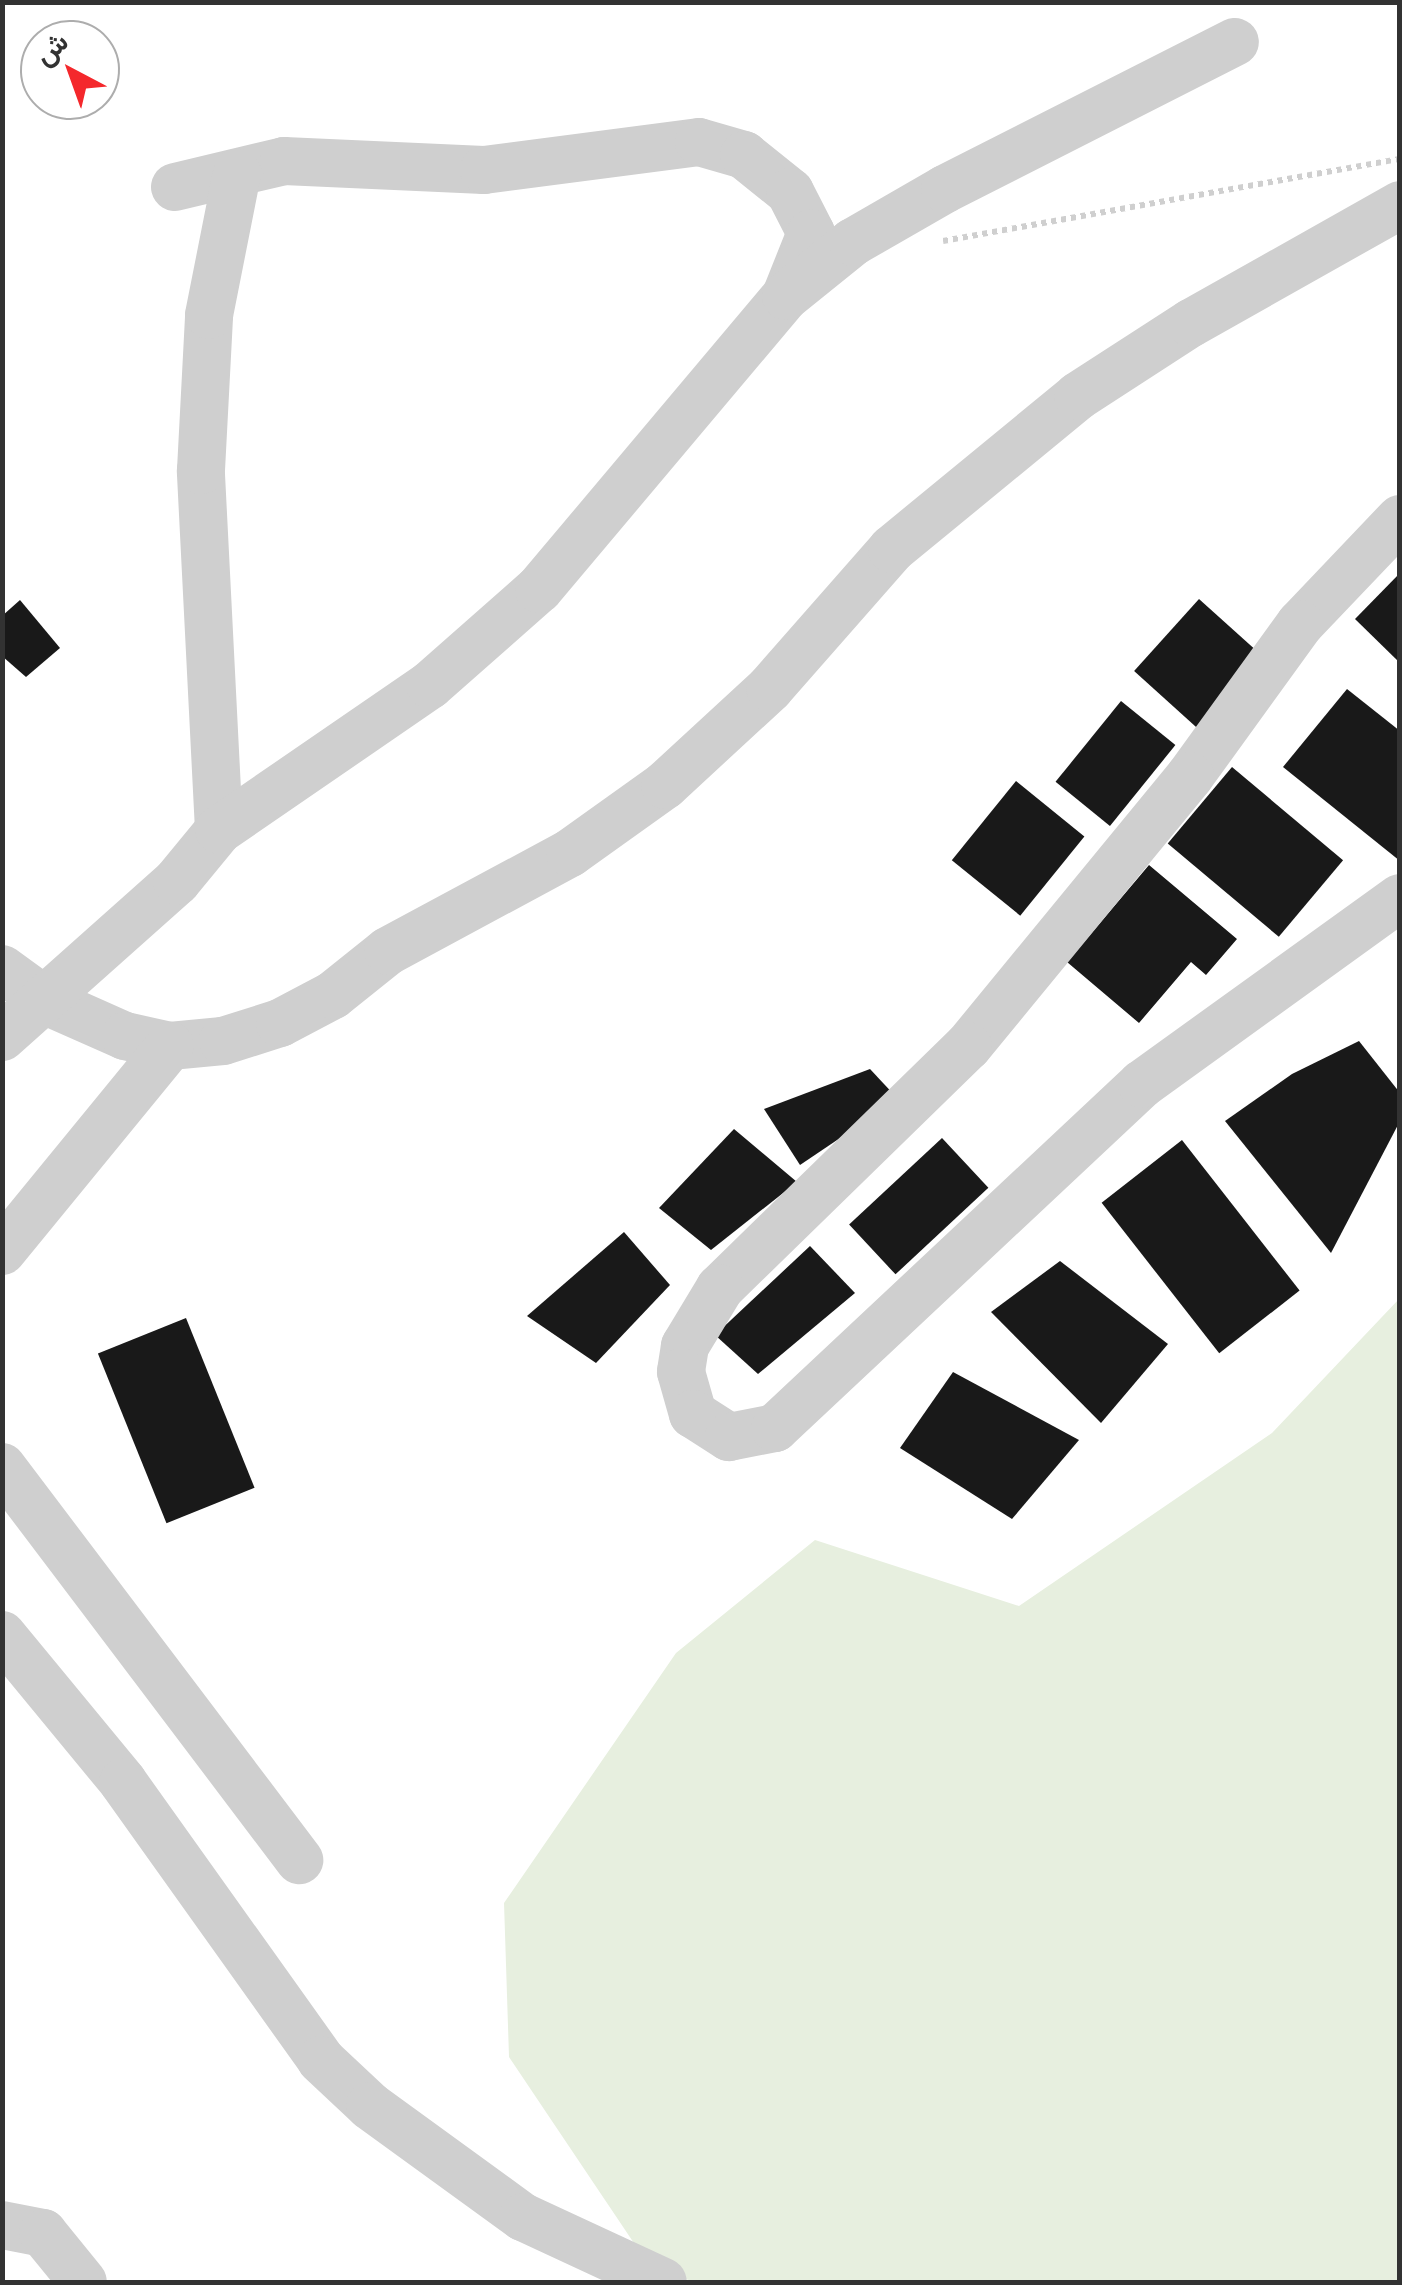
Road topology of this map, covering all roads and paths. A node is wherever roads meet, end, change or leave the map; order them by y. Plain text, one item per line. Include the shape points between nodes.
1 (1235, 42) dead end
2 (1400, 159) edge
3 (237, 173) junction
4 (175, 187) dead end
5 (1400, 205) edge
6 (1056, 221) dead end
7 (786, 296) junction
8 (1400, 520) edge
9 (219, 830) junction
10 (1400, 898) edge
11 (2, 969) edge
12 (46, 1001) junction
13 (2, 1037) edge
14 (170, 1046) junction
15 (2, 1251) edge
16 (2, 1466) edge
17 (2, 1635) edge
18 (299, 1860) dead end
19 (2, 2226) edge
20 (83, 2282) edge
21 (663, 2282) edge

1 - 7 street via 945,189 853,242
2 - 6 path
3 - 4 street
3 - 7 street via 284,161 484,170 699,142 744,155 790,192 810,233
3 - 9 street via 209,315 201,470
5 - 14 street via 1191,322 990,463 892,550 770,688 615,825 416,934 334,995 280,1022 223,1041
7 - 9 street via 539,589 430,685
8 - 10 street via 1300,624 1190,776 968,1046 720,1288 685,1346 681,1372 694,1414 728,1437 775,1428 1142,1084
9 - 12 street via 177,881
11 - 12 street
12 - 13 street
12 - 14 street via 125,1036
14 - 15 street
16 - 18 street
17 - 21 street via 123,1782 321,2060 370,2106 524,2217
19 - 20 street via 43,2233

